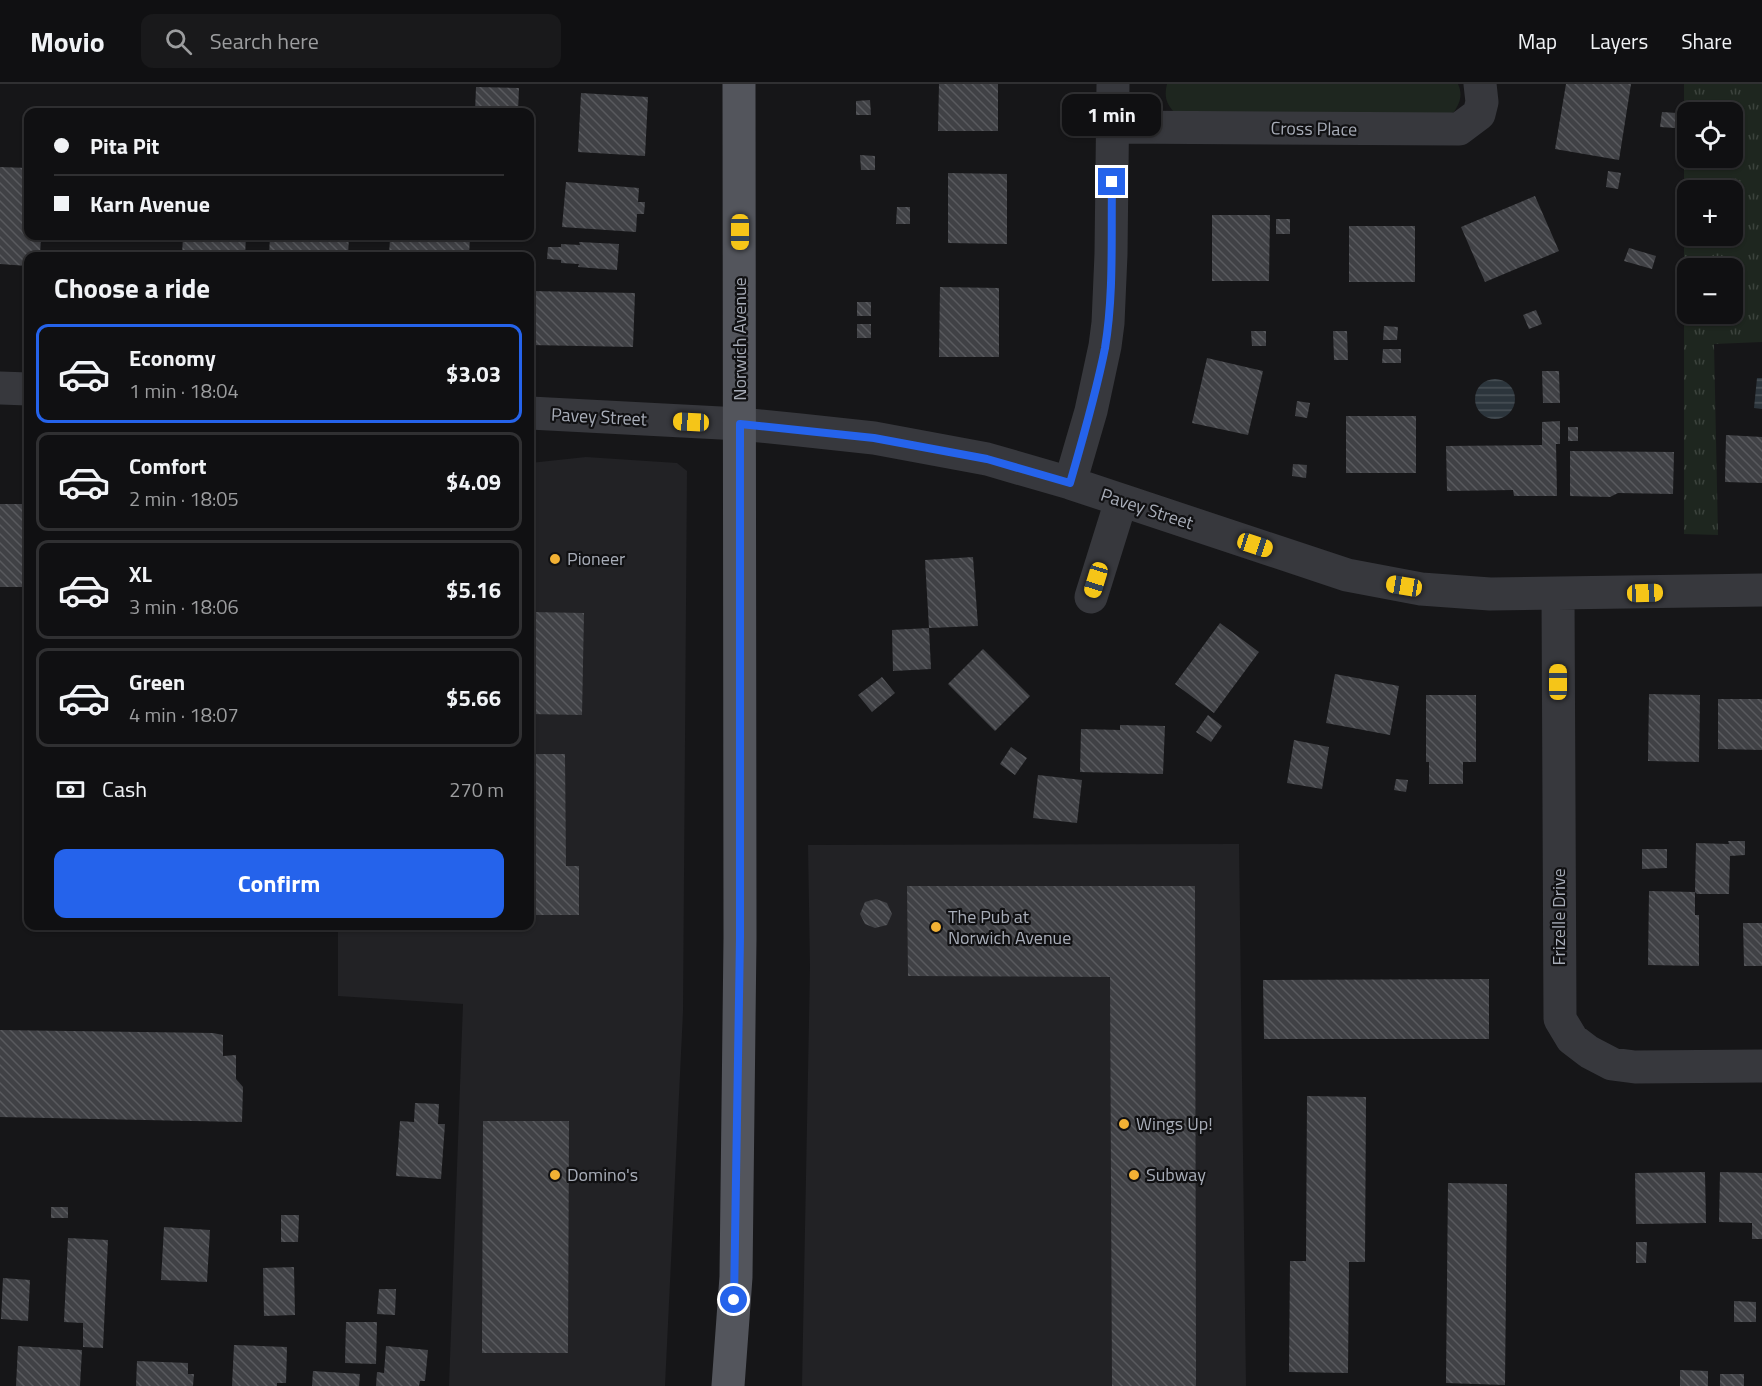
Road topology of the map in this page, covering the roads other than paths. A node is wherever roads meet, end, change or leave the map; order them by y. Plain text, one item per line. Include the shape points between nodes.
1 (740, 84) edge
2 (1113, 84) edge
3 (1480, 84) edge
4 (1113, 127) junction
5 (0, 388) edge
6 (24, 389) edge
7 (534, 413) edge
8 (740, 424) junction
9 (1070, 483) junction
10 (1121, 501) junction
11 (1762, 590) edge
12 (1558, 595) junction
13 (1091, 597) dead end
14 (1762, 1066) edge
15 (728, 1386) edge

1 - 8 main road, Norwich Avenue
2 - 4 street
3 - 4 street, Cross Place via 1479,114 1459,129
4 - 9 street via 1105,346
5 - 6 street
7 - 8 street, Pavey Street
8 - 9 street, Pavey Street via 874,438 987,459
8 - 15 main road, Norwich Avenue via 736,1277
9 - 10 street, Pavey Street
10 - 12 street, Pavey Street via 1347,575 1421,589
10 - 13 street
11 - 12 street, Pavey Street
12 - 14 street, Frizelle Drive via 1560,1019 1572,1039 1612,1064

